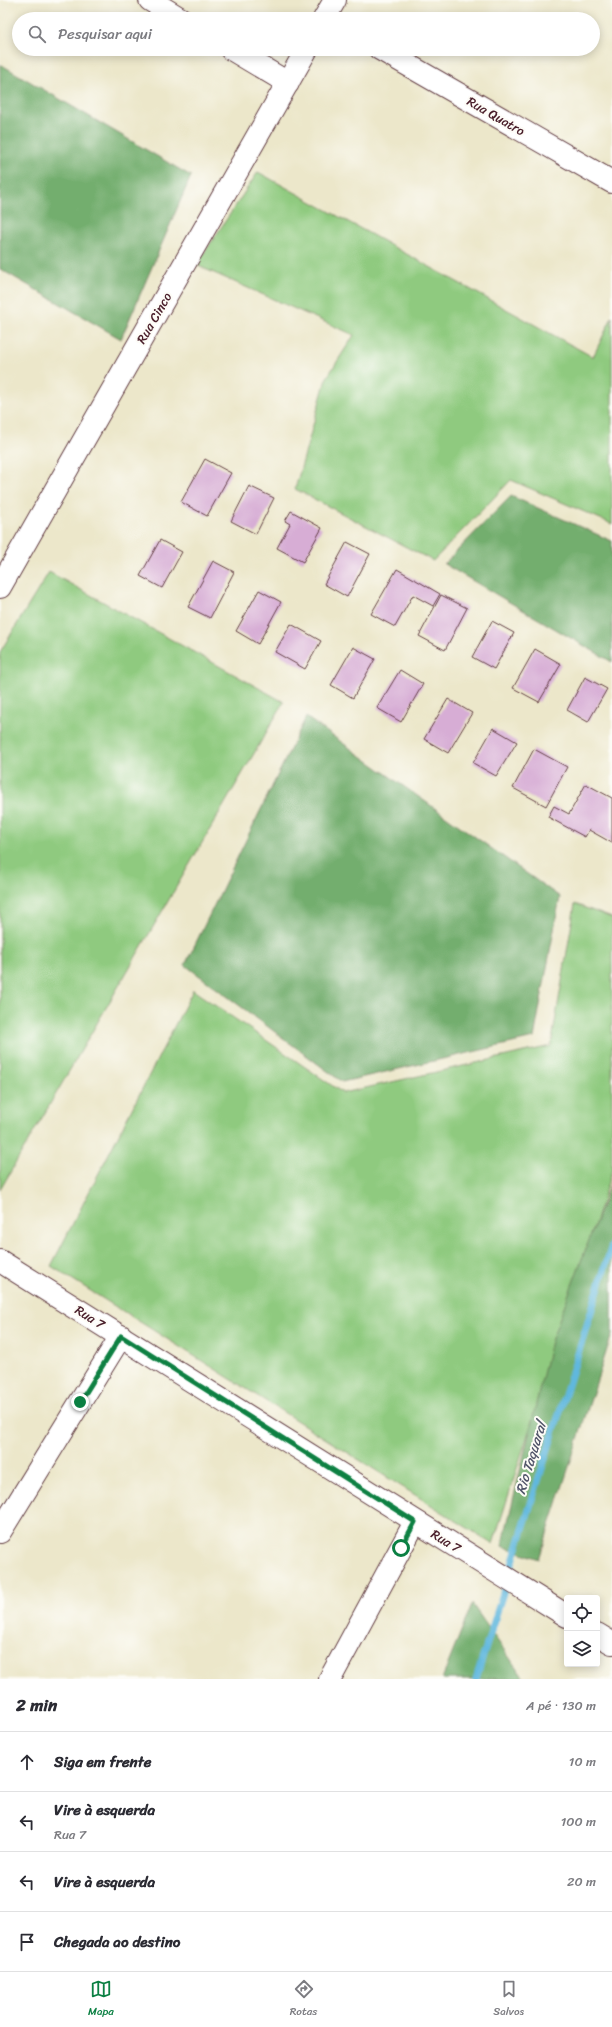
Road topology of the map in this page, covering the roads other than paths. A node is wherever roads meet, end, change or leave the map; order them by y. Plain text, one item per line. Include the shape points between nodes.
1 (150, 0) edge
2 (170, 12) edge
3 (243, 56) edge
4 (303, 56) edge
5 (392, 56) edge
6 (288, 83) junction
7 (612, 182) edge
8 (0, 586) edge
9 (0, 1261) edge
10 (121, 1336) junction
11 (415, 1522) junction
12 (0, 1532) edge
13 (564, 1614) edge
14 (600, 1636) edge
15 (612, 1643) edge
16 (330, 1679) edge

1 - 2 street
3 - 6 street
4 - 6 street, Rua Cinco
5 - 7 street, Rua Quatro
6 - 8 street, Rua Cinco
9 - 10 street, Rua 7
10 - 11 street, Rua 7
10 - 12 street
11 - 13 street, Rua 7
11 - 16 street
14 - 15 street

